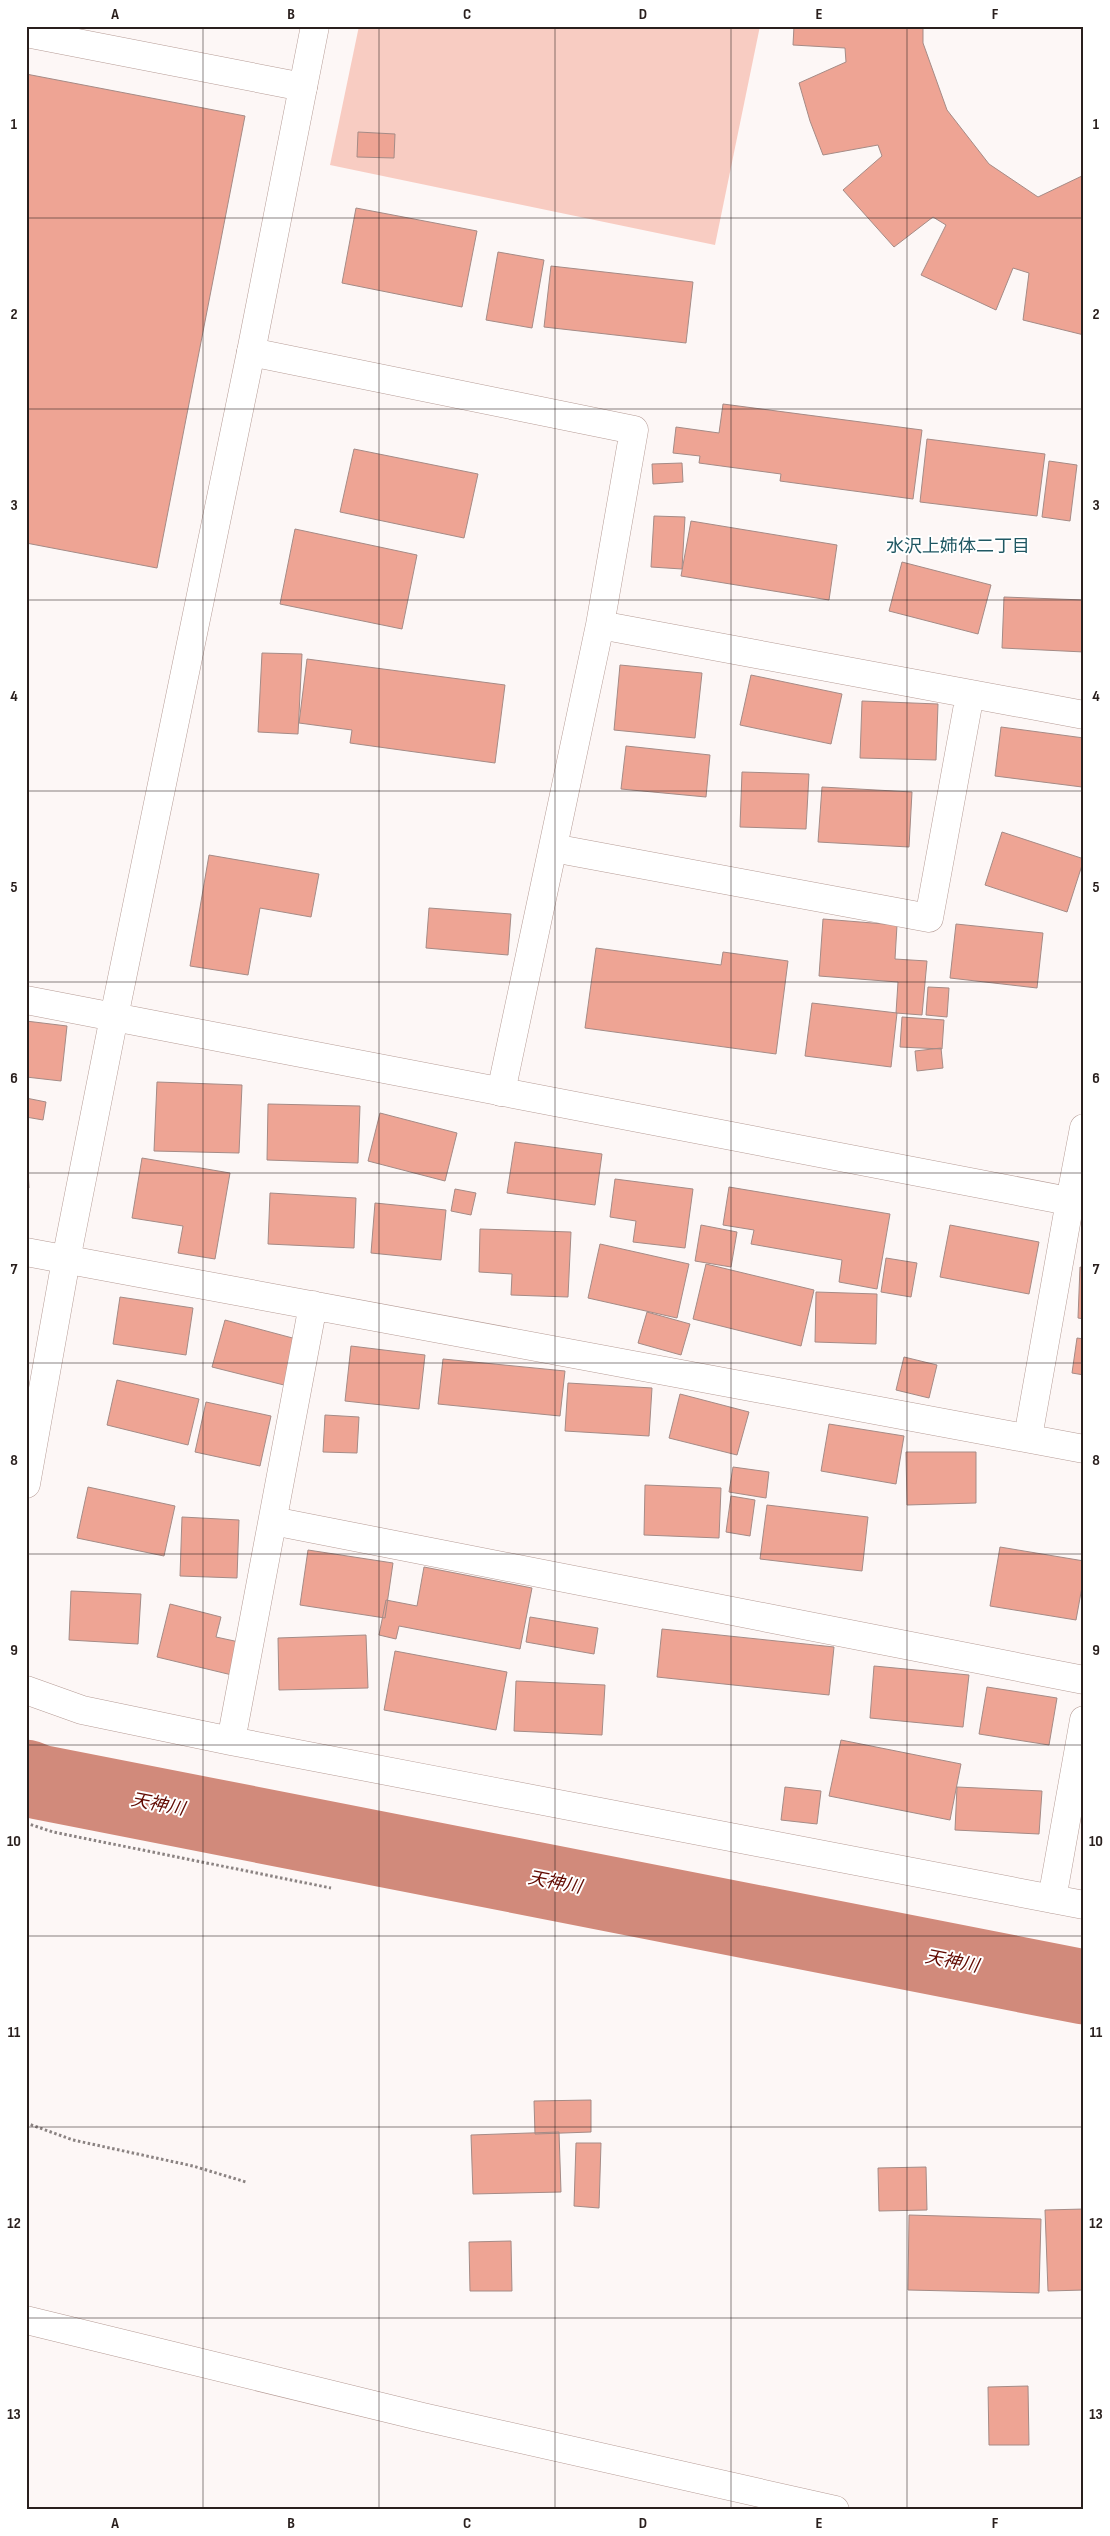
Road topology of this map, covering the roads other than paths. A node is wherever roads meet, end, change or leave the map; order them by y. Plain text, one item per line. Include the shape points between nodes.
1 (315, 26) edge
2 (26, 33) edge
3 (303, 87) junction
4 (251, 352) junction
5 (600, 625) junction
6 (970, 694) junction
7 (1084, 716) edge
8 (553, 848) junction
9 (26, 1000) edge
10 (114, 1017) junction
11 (501, 1092) junction
12 (1084, 1128) edge
13 (1077, 1202) edge
14 (26, 1252) edge
15 (66, 1260) junction
16 (313, 1305) junction
17 (1028, 1437) junction
18 (1084, 1449) edge
19 (29, 1457) edge
20 (26, 1484) edge
21 (273, 1521) junction
22 (1084, 1680) edge
23 (26, 1690) edge
24 (1084, 1720) edge
25 (231, 1741) junction
26 (1052, 1899) junction
27 (1084, 1905) edge
28 (26, 2320) edge
29 (835, 2510) edge

1 - 3 street
2 - 3 street
3 - 4 street
4 - 5 street via 634,430
4 - 10 street
5 - 6 street
5 - 8 street
6 - 7 street
6 - 8 street via 929,918
8 - 11 street
9 - 10 street
10 - 11 street
10 - 15 street
11 - 13 street
12 - 13 street
13 - 17 street
14 - 15 street
15 - 16 street
15 - 19 street
16 - 17 street
16 - 21 street
17 - 18 street
19 - 20 street
21 - 22 street
21 - 25 street
23 - 25 street via 82,1710
24 - 26 street
25 - 26 street
26 - 27 street
28 - 29 street via 423,2417

